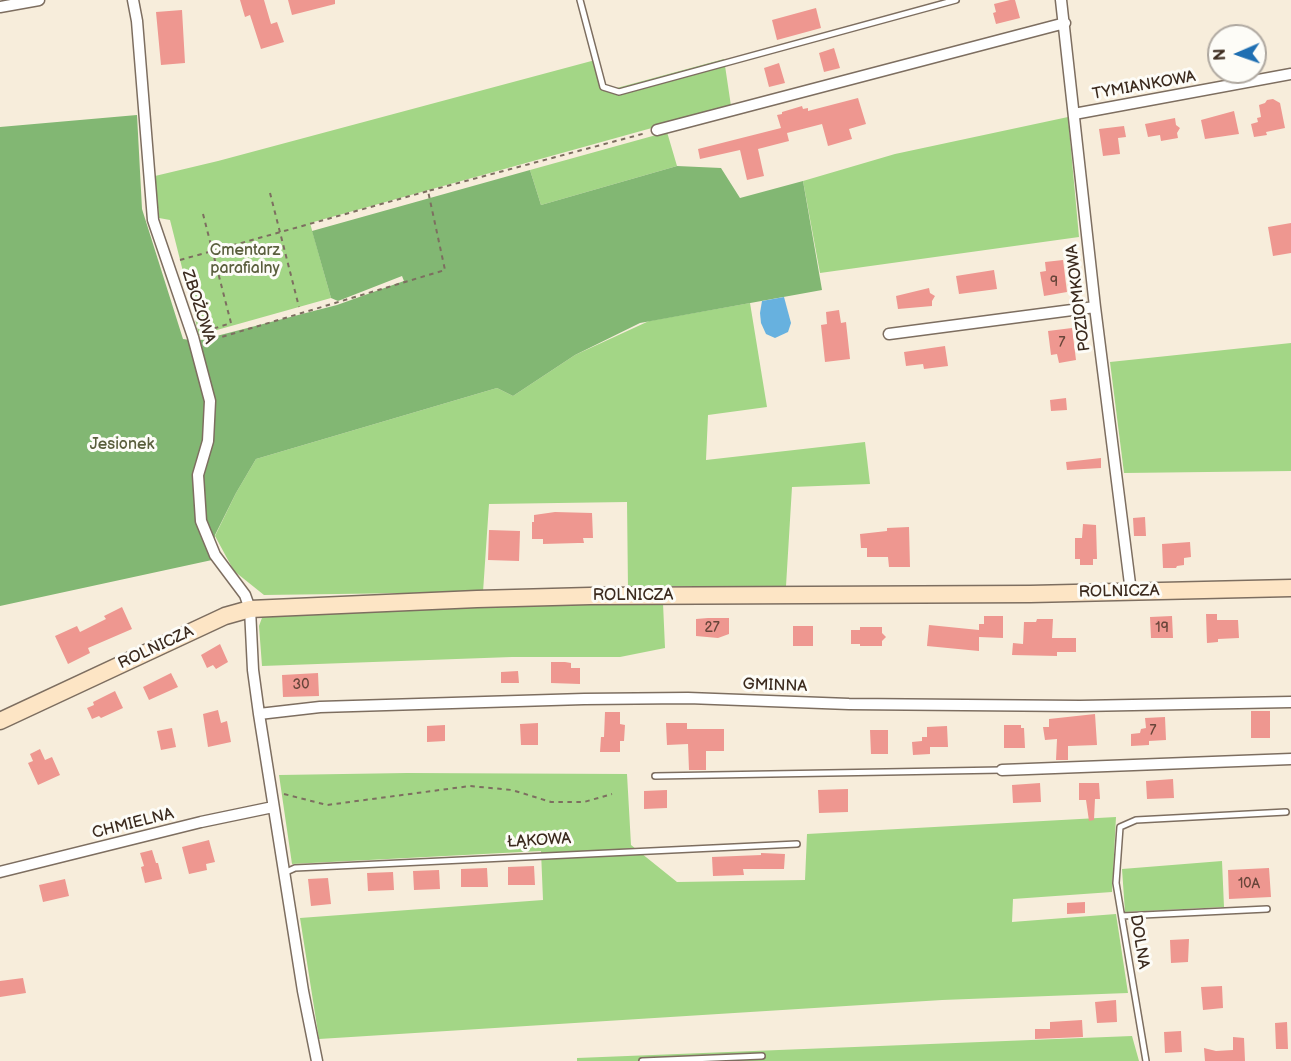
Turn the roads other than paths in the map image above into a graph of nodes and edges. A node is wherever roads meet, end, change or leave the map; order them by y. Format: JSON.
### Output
{"nodes":[{"id":1,"x":39,"y":0,"type":"edge"},
{"id":2,"x":133,"y":0,"type":"edge"},
{"id":3,"x":580,"y":0,"type":"edge"},
{"id":4,"x":956,"y":0,"type":"edge"},
{"id":5,"x":1061,"y":0,"type":"edge"},
{"id":6,"x":0,"y":6,"type":"edge"},
{"id":7,"x":1065,"y":22,"type":"junction"},
{"id":8,"x":1291,"y":74,"type":"edge"},
{"id":9,"x":1074,"y":114,"type":"junction"},
{"id":10,"x":657,"y":130,"type":"road end"},
{"id":11,"x":1095,"y":307,"type":"junction"},
{"id":12,"x":889,"y":334,"type":"dead end"},
{"id":13,"x":1291,"y":588,"type":"edge"},
{"id":14,"x":1131,"y":592,"type":"junction"},
{"id":15,"x":250,"y":609,"type":"junction"},
{"id":16,"x":1291,"y":702,"type":"edge"},
{"id":17,"x":259,"y":714,"type":"junction"},
{"id":18,"x":0,"y":721,"type":"edge"},
{"id":19,"x":1291,"y":759,"type":"edge"},
{"id":20,"x":1002,"y":770,"type":"joint"},
{"id":21,"x":654,"y":776,"type":"dead end"},
{"id":22,"x":273,"y":807,"type":"junction"},
{"id":23,"x":1286,"y":812,"type":"dead end"},
{"id":24,"x":797,"y":844,"type":"dead end"},
{"id":25,"x":0,"y":872,"type":"edge"},
{"id":26,"x":284,"y":873,"type":"junction"},
{"id":27,"x":1267,"y":909,"type":"dead end"},
{"id":28,"x":1122,"y":916,"type":"junction"},
{"id":29,"x":762,"y":1056,"type":"dead end"},
{"id":30,"x":317,"y":1061,"type":"edge"},
{"id":31,"x":642,"y":1061,"type":"edge"},
{"id":32,"x":1146,"y":1061,"type":"edge"}],
"edges":[{"from":1,"to":6,"type":"street"},
{"from":2,"to":15,"type":"street","name":"ZBOŻOWA"},
{"from":3,"to":4,"type":"lane"},
{"from":5,"to":7,"type":"street","name":"POZIOMKOWA"},
{"from":7,"to":9,"type":"street","name":"POZIOMKOWA"},
{"from":7,"to":10,"type":"street"},
{"from":8,"to":9,"type":"street","name":"TYMIANKOWA"},
{"from":9,"to":11,"type":"street","name":"POZIOMKOWA"},
{"from":11,"to":12,"type":"street"},
{"from":11,"to":14,"type":"street","name":"POZIOMKOWA"},
{"from":13,"to":14,"type":"street","name":"ROLNICZA"},
{"from":14,"to":15,"type":"street","name":"ROLNICZA"},
{"from":15,"to":17,"type":"street"},
{"from":15,"to":18,"type":"street","name":"ROLNICZA"},
{"from":16,"to":17,"type":"street","name":"GMINNA"},
{"from":17,"to":22,"type":"street"},
{"from":19,"to":20,"type":"street"},
{"from":20,"to":21,"type":"lane"},
{"from":22,"to":25,"type":"street","name":"CHMIELNA"},
{"from":22,"to":26,"type":"street"},
{"from":23,"to":28,"type":"lane","name":"DOLNA"},
{"from":24,"to":26,"type":"lane","name":"ŁĄKOWA"},
{"from":26,"to":30,"type":"street"},
{"from":27,"to":28,"type":"lane"},
{"from":28,"to":32,"type":"lane","name":"DOLNA"},
{"from":29,"to":31,"type":"lane"}]}
